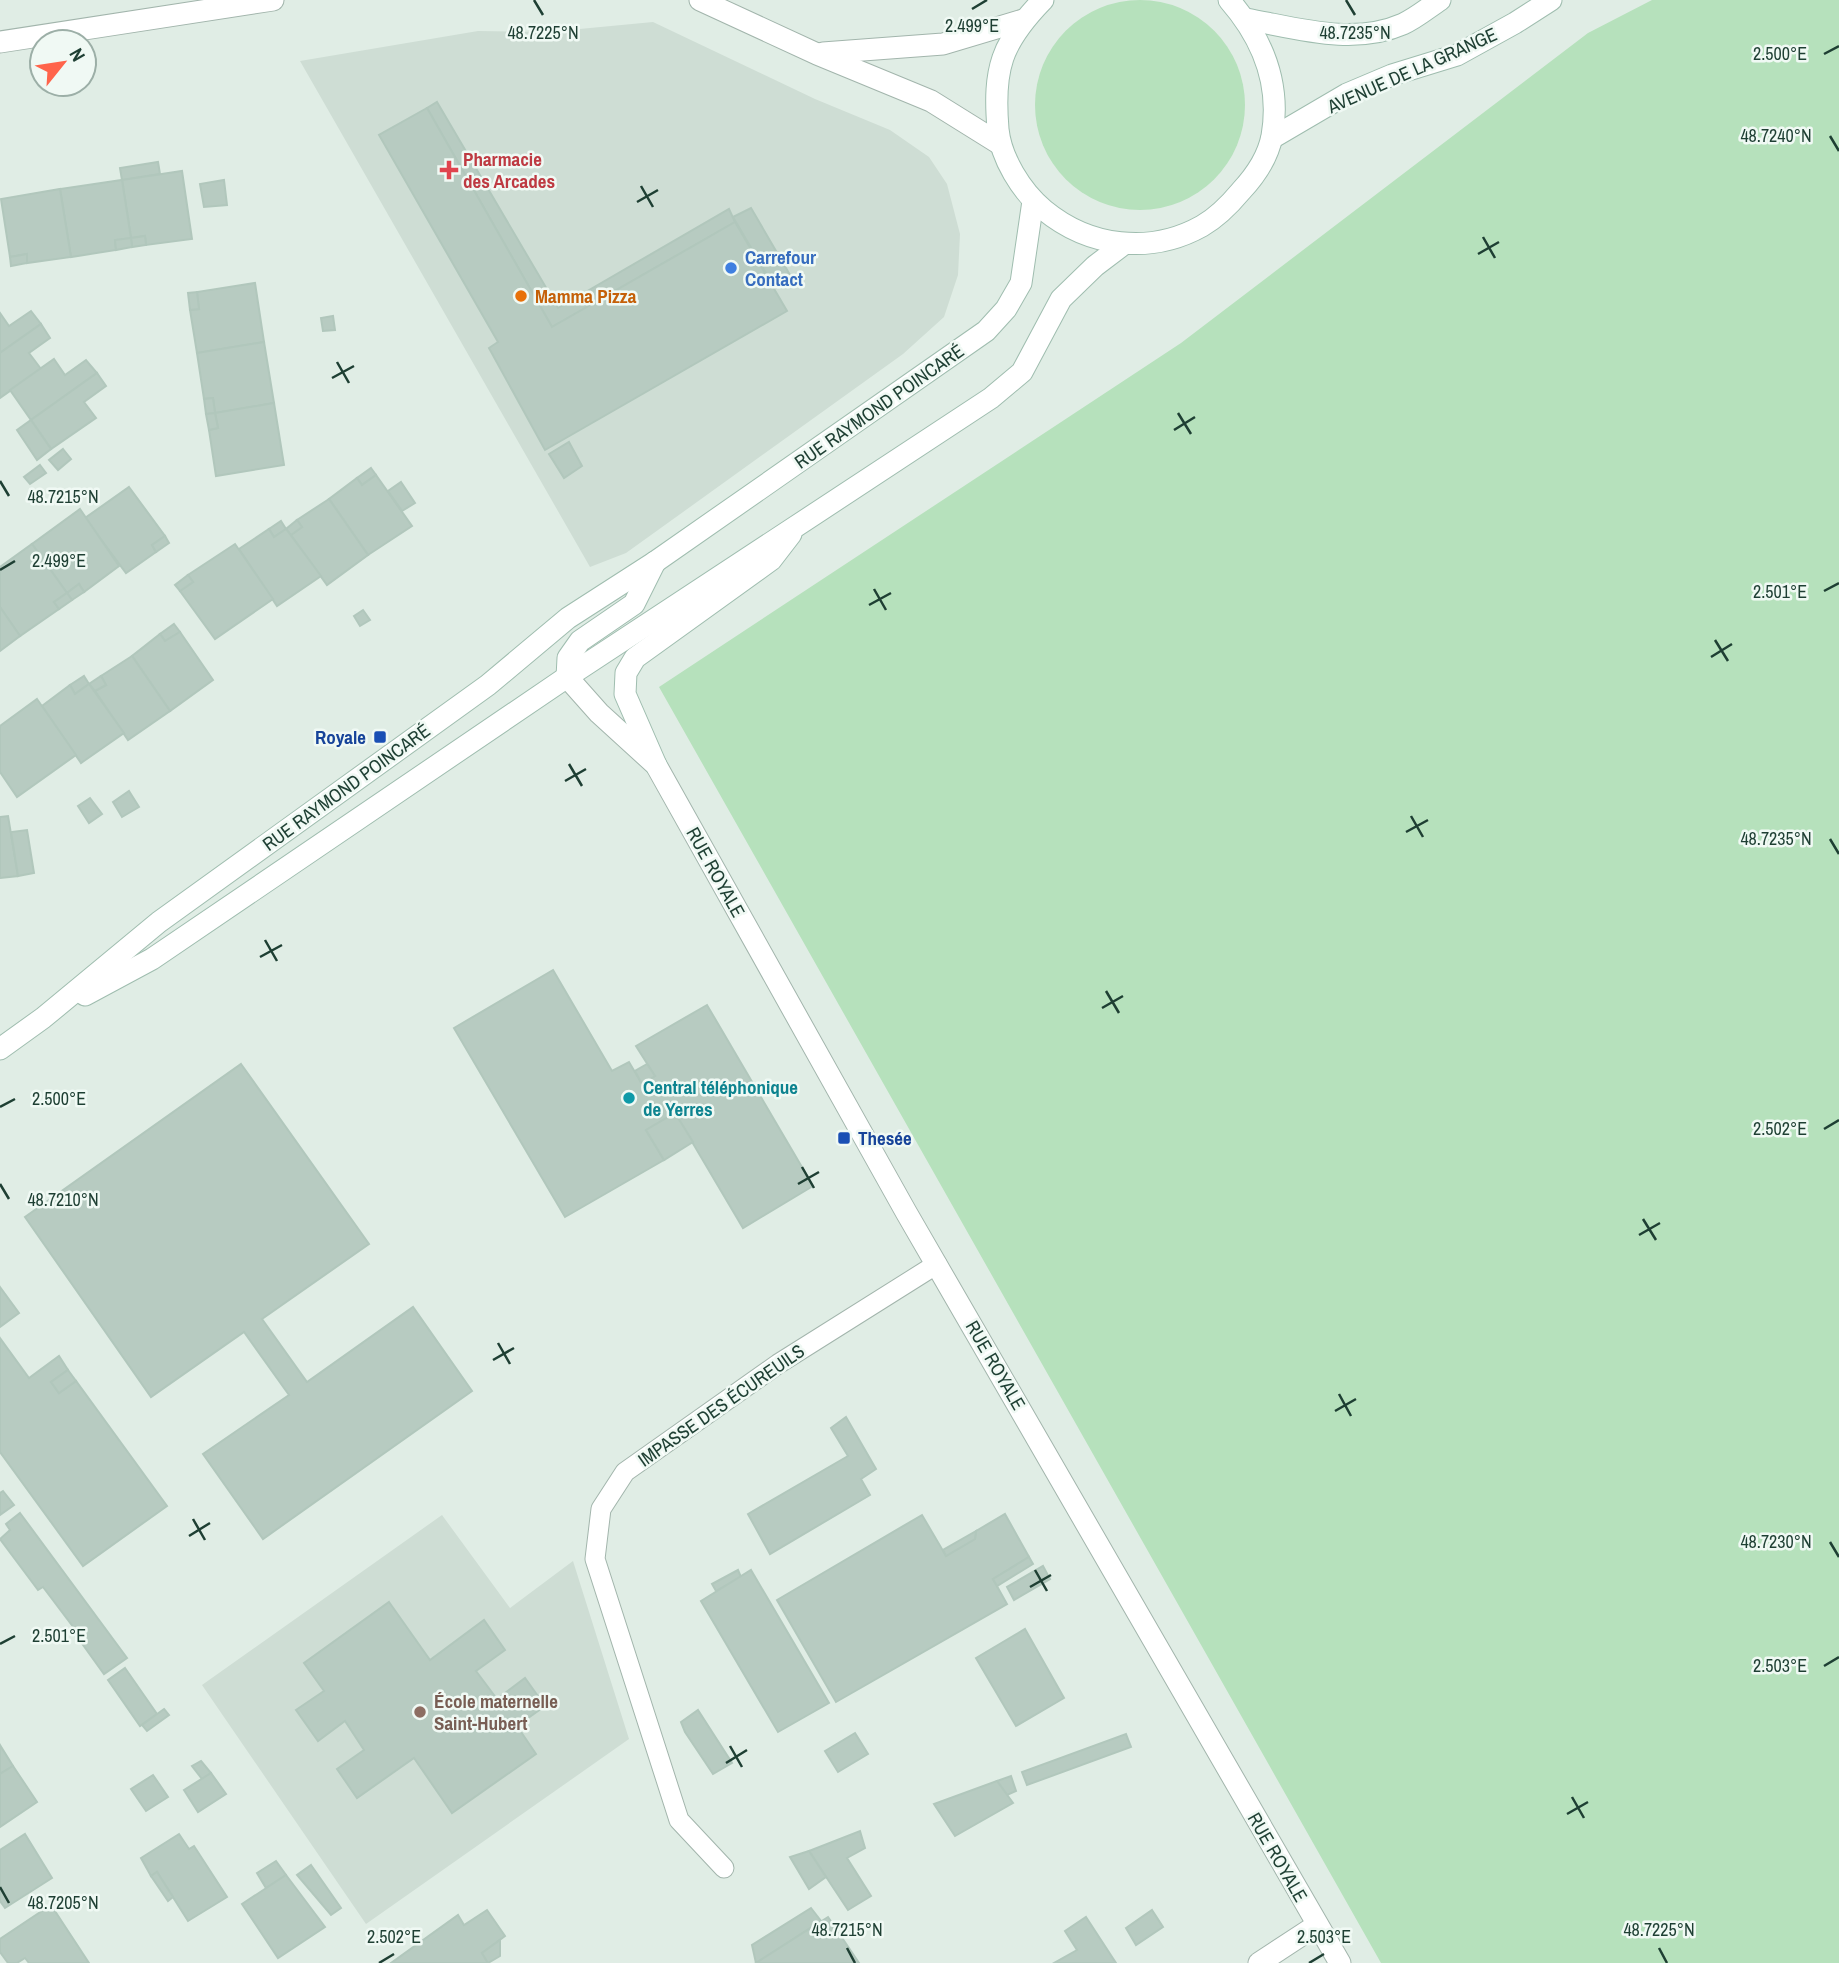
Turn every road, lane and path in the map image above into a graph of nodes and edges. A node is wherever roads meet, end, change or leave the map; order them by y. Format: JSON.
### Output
{"nodes":[{"id":1,"x":274,"y":0,"type":"edge"},
{"id":2,"x":700,"y":0,"type":"edge"},
{"id":3,"x":1043,"y":0,"type":"edge"},
{"id":4,"x":1229,"y":0,"type":"edge"},
{"id":5,"x":1440,"y":0,"type":"edge"},
{"id":6,"x":1551,"y":0,"type":"edge"},
{"id":7,"x":1246,"y":19,"type":"junction"},
{"id":8,"x":1023,"y":20,"type":"junction"},
{"id":9,"x":0,"y":42,"type":"edge"},
{"id":10,"x":817,"y":54,"type":"junction"},
{"id":11,"x":1272,"y":138,"type":"junction"},
{"id":12,"x":1000,"y":144,"type":"junction"},
{"id":13,"x":1033,"y":201,"type":"junction"},
{"id":14,"x":1125,"y":244,"type":"junction"},
{"id":15,"x":801,"y":521,"type":"junction"},
{"id":16,"x":655,"y":562,"type":"junction"},
{"id":17,"x":567,"y":677,"type":"junction"},
{"id":18,"x":656,"y":765,"type":"junction"},
{"id":19,"x":43,"y":1018,"type":"junction"},
{"id":20,"x":0,"y":1049,"type":"edge"},
{"id":21,"x":937,"y":1264,"type":"junction"},
{"id":22,"x":724,"y":1868,"type":"dead end"},
{"id":23,"x":1317,"y":1925,"type":"junction"},
{"id":24,"x":1259,"y":1963,"type":"edge"},
{"id":25,"x":1340,"y":1963,"type":"edge"}],
"edges":[{"from":1,"to":9,"type":"main road"},
{"from":2,"to":10,"type":"main road"},
{"from":3,"to":8,"type":"main road"},
{"from":4,"to":7,"type":"main road"},
{"from":5,"to":7,"type":"main road"},
{"from":6,"to":11,"type":"main road","name":"AVENUE DE LA GRANGE"},
{"from":7,"to":11,"type":"main road"},
{"from":8,"to":10,"type":"main road"},
{"from":8,"to":12,"type":"main road"},
{"from":10,"to":12,"type":"main road"},
{"from":11,"to":14,"type":"main road"},
{"from":12,"to":13,"type":"main road"},
{"from":13,"to":14,"type":"main road"},
{"from":13,"to":16,"type":"main road","name":"RUE RAYMOND POINCARÉ"},
{"from":14,"to":15,"type":"main road","name":"RUE RAYMOND POINCARÉ"},
{"from":15,"to":17,"type":"main road","name":"RUE RAYMOND POINCARÉ"},
{"from":15,"to":18,"type":"main road","name":"RUE RAYMOND POINCARÉ"},
{"from":16,"to":17,"type":"main road","name":"RUE RAYMOND POINCARÉ"},
{"from":16,"to":19,"type":"main road","name":"RUE RAYMOND POINCARÉ"},
{"from":17,"to":18,"type":"main road"},
{"from":17,"to":19,"type":"main road","name":"RUE RAYMOND POINCARÉ"},
{"from":18,"to":21,"type":"main road","name":"RUE ROYALE"},
{"from":19,"to":20,"type":"main road","name":"RUE RAYMOND POINCARÉ"},
{"from":21,"to":22,"type":"lane","name":"IMPASSE DES ÉCUREUILS"},
{"from":21,"to":23,"type":"main road","name":"RUE ROYALE"},
{"from":23,"to":24,"type":"main road"},
{"from":23,"to":25,"type":"main road","name":"RUE ROYALE"}]}
